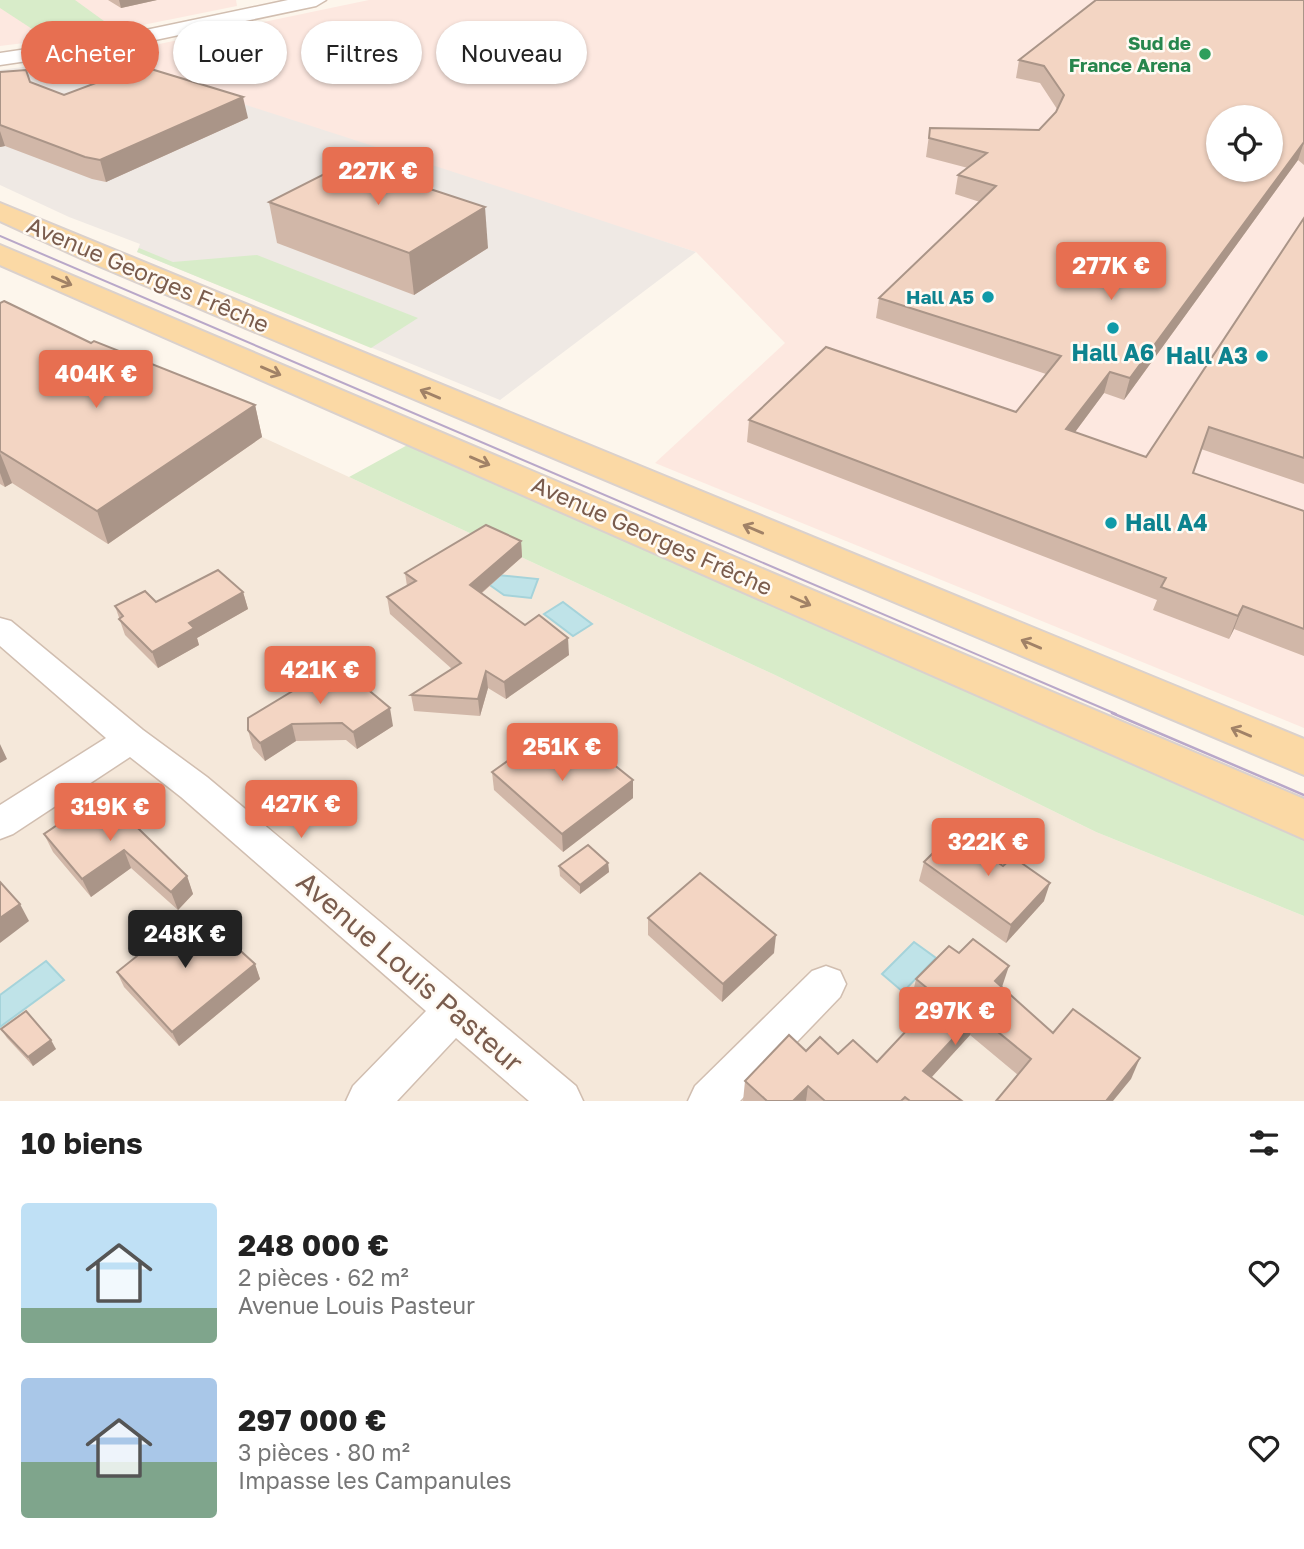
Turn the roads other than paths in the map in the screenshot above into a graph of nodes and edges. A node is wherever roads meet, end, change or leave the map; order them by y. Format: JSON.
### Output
{"nodes":[{"id":1,"x":316,"y":0,"type":"edge"},
{"id":2,"x":0,"y":57,"type":"edge"},
{"id":3,"x":0,"y":211,"type":"edge"},
{"id":4,"x":0,"y":254,"type":"edge"},
{"id":5,"x":0,"y":629,"type":"edge"},
{"id":6,"x":131,"y":739,"type":"junction"},
{"id":7,"x":1304,"y":758,"type":"edge"},
{"id":8,"x":1304,"y":820,"type":"edge"},
{"id":9,"x":0,"y":824,"type":"edge"},
{"id":10,"x":826,"y":984,"type":"dead end"},
{"id":11,"x":454,"y":1011,"type":"junction"},
{"id":12,"x":368,"y":1101,"type":"edge"},
{"id":13,"x":561,"y":1101,"type":"edge"},
{"id":14,"x":710,"y":1101,"type":"edge"}],
"edges":[{"from":1,"to":2,"type":"street"},
{"from":7,"to":3,"type":"main road","name":"Avenue Georges Frêche","one_way":true},
{"from":4,"to":8,"type":"main road","name":"Avenue Georges Frêche","one_way":true},
{"from":5,"to":6,"type":"street","name":"Avenue Louis Pasteur"},
{"from":6,"to":9,"type":"street"},
{"from":6,"to":11,"type":"street","name":"Avenue Louis Pasteur"},
{"from":10,"to":14,"type":"street"},
{"from":11,"to":12,"type":"street"},
{"from":11,"to":13,"type":"street","name":"Avenue Louis Pasteur"}]}
